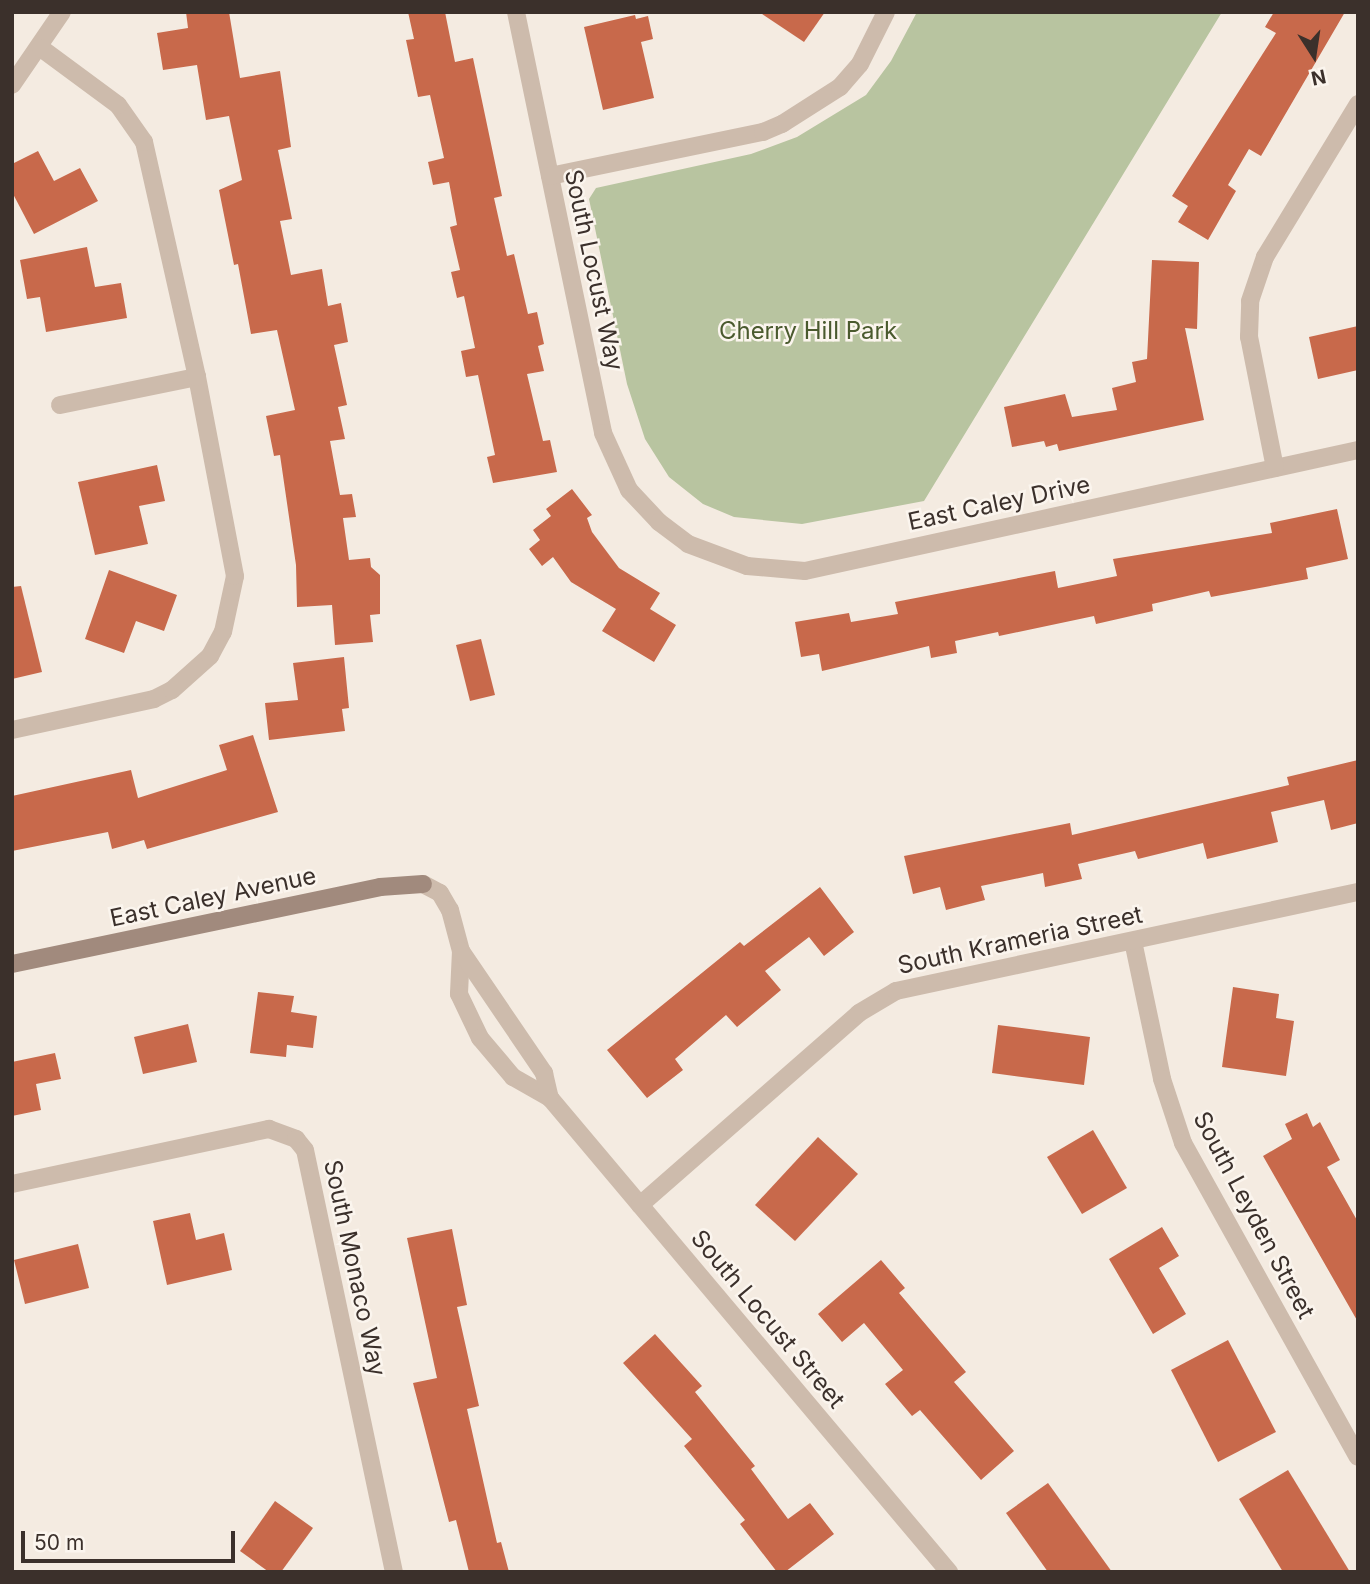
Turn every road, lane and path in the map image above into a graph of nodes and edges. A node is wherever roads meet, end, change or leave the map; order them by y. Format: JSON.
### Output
{"nodes":[{"id":1,"x":62,"y":12,"type":"edge"},
{"id":2,"x":516,"y":12,"type":"edge"},
{"id":3,"x":886,"y":12,"type":"edge"},
{"id":4,"x":41,"y":48,"type":"junction"},
{"id":5,"x":12,"y":85,"type":"edge"},
{"id":6,"x":1358,"y":104,"type":"edge"},
{"id":7,"x":550,"y":176,"type":"junction"},
{"id":8,"x":197,"y":377,"type":"junction"},
{"id":9,"x":60,"y":405,"type":"dead end"},
{"id":10,"x":1358,"y":450,"type":"edge"},
{"id":11,"x":1275,"y":468,"type":"junction"},
{"id":12,"x":659,"y":522,"type":"joint"},
{"id":13,"x":12,"y":730,"type":"edge"},
{"id":14,"x":424,"y":884,"type":"joint"},
{"id":15,"x":1358,"y":892,"type":"edge"},
{"id":16,"x":1133,"y":941,"type":"junction"},
{"id":17,"x":461,"y":951,"type":"junction"},
{"id":18,"x":12,"y":964,"type":"edge"},
{"id":19,"x":550,"y":1098,"type":"junction"},
{"id":20,"x":12,"y":1184,"type":"edge"},
{"id":21,"x":640,"y":1205,"type":"junction"},
{"id":22,"x":1358,"y":1457,"type":"edge"},
{"id":23,"x":394,"y":1572,"type":"edge"},
{"id":24,"x":949,"y":1572,"type":"edge"}],
"edges":[{"from":1,"to":4,"type":"street"},
{"from":2,"to":7,"type":"street","name":"South Locust Way"},
{"from":3,"to":7,"type":"street"},
{"from":4,"to":5,"type":"street"},
{"from":4,"to":8,"type":"street"},
{"from":6,"to":11,"type":"street"},
{"from":7,"to":12,"type":"street","name":"South Locust Way"},
{"from":8,"to":9,"type":"street"},
{"from":8,"to":13,"type":"street"},
{"from":10,"to":11,"type":"street","name":"East Caley Drive"},
{"from":11,"to":12,"type":"street","name":"East Caley Drive"},
{"from":14,"to":17,"type":"street","name":"South Locust Street"},
{"from":14,"to":18,"type":"street","name":"East Caley Avenue"},
{"from":15,"to":16,"type":"street","name":"South Krameria Street"},
{"from":16,"to":21,"type":"street","name":"South Krameria Street"},
{"from":16,"to":22,"type":"street","name":"South Leyden Street"},
{"from":17,"to":19,"type":"street","name":"South Locust Street"},
{"from":17,"to":19,"type":"street","name":"South Locust Street"},
{"from":19,"to":21,"type":"street","name":"South Locust Street"},
{"from":20,"to":23,"type":"street","name":"South Monaco Way"},
{"from":21,"to":24,"type":"street","name":"South Locust Street"}]}
